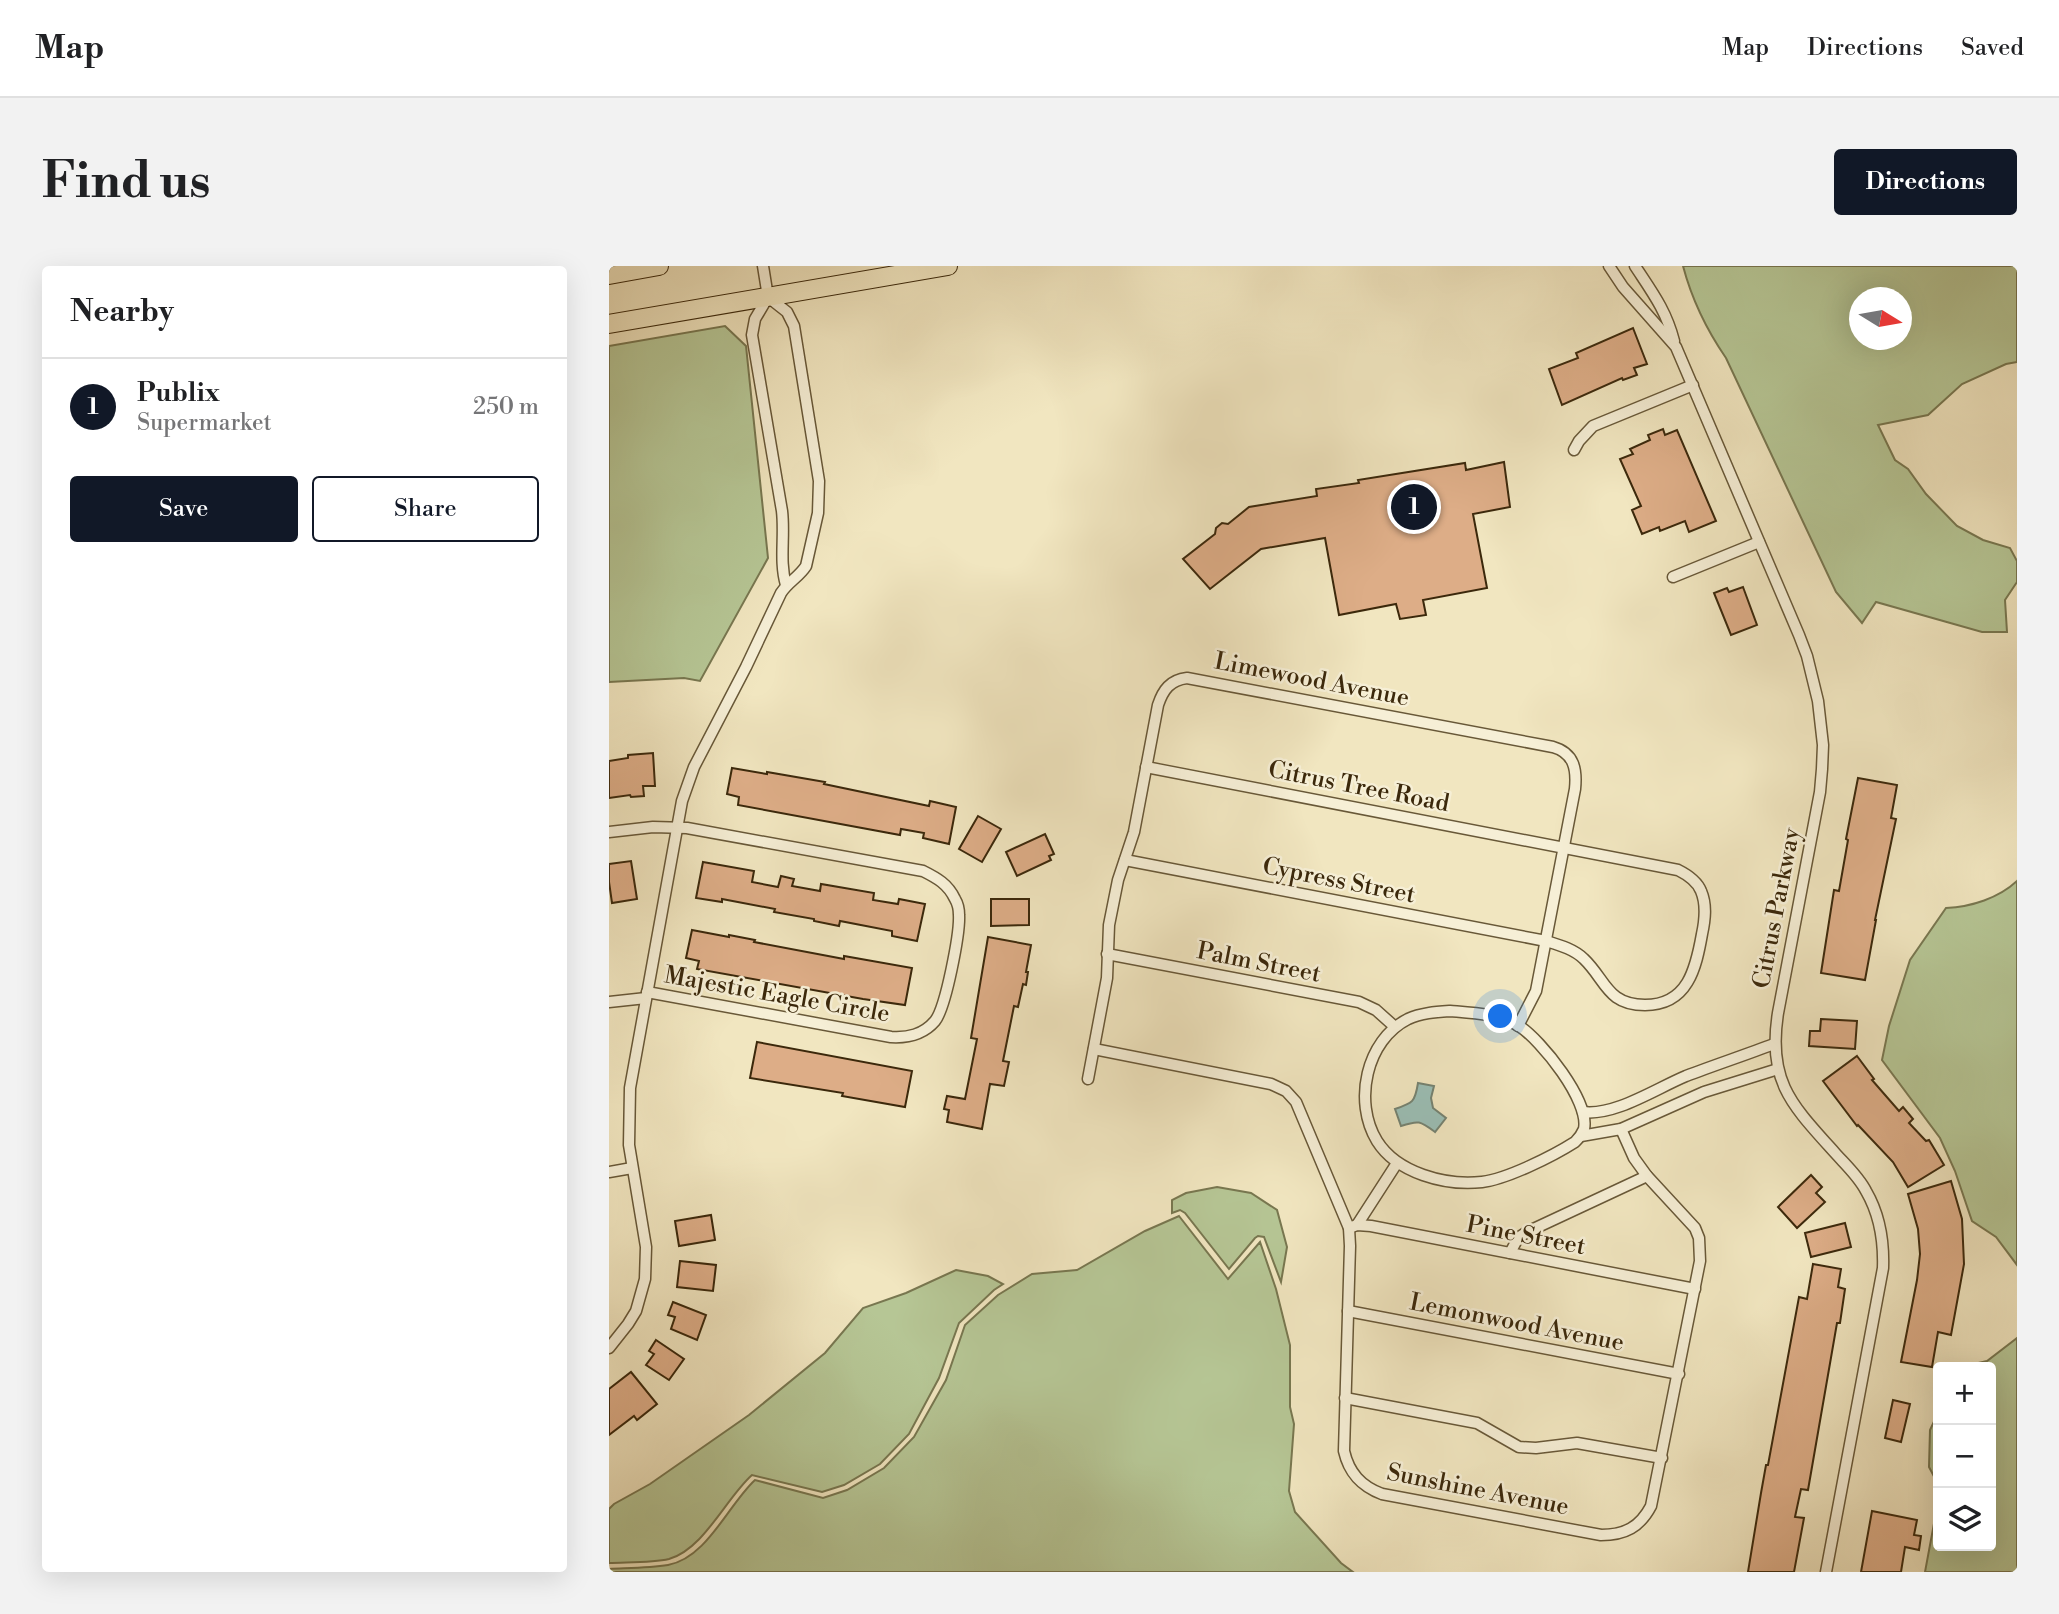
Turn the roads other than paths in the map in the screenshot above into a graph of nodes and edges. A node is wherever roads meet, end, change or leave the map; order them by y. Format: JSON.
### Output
{"nodes":[{"id":1,"x":659,"y":266,"type":"edge"},
{"id":2,"x":763,"y":266,"type":"edge"},
{"id":3,"x":948,"y":266,"type":"edge"},
{"id":4,"x":1609,"y":266,"type":"edge"},
{"id":5,"x":1638,"y":270,"type":"edge"},
{"id":6,"x":609,"y":275,"type":"edge"},
{"id":7,"x":1623,"y":287,"type":"junction"},
{"id":8,"x":768,"y":297,"type":"junction"},
{"id":9,"x":609,"y":324,"type":"edge"},
{"id":10,"x":1676,"y":346,"type":"junction"},
{"id":11,"x":1693,"y":385,"type":"junction"},
{"id":12,"x":1574,"y":450,"type":"dead end"},
{"id":13,"x":1759,"y":542,"type":"junction"},
{"id":14,"x":1673,"y":577,"type":"dead end"},
{"id":15,"x":786,"y":585,"type":"junction"},
{"id":16,"x":1146,"y":767,"type":"junction"},
{"id":17,"x":677,"y":827,"type":"junction"},
{"id":18,"x":609,"y":832,"type":"edge"},
{"id":19,"x":1564,"y":847,"type":"junction"},
{"id":20,"x":1125,"y":860,"type":"junction"},
{"id":21,"x":1546,"y":941,"type":"junction"},
{"id":22,"x":1107,"y":954,"type":"junction"},
{"id":23,"x":647,"y":995,"type":"junction"},
{"id":24,"x":609,"y":1002,"type":"edge"},
{"id":25,"x":1518,"y":1026,"type":"junction"},
{"id":26,"x":1395,"y":1027,"type":"junction"},
{"id":27,"x":1774,"y":1044,"type":"junction"},
{"id":28,"x":1094,"y":1049,"type":"junction"},
{"id":29,"x":1778,"y":1069,"type":"junction"},
{"id":30,"x":1681,"y":1078,"type":"junction"},
{"id":31,"x":1088,"y":1079,"type":"dead end"},
{"id":32,"x":1692,"y":1097,"type":"junction"},
{"id":33,"x":1583,"y":1112,"type":"junction"},
{"id":34,"x":1621,"y":1129,"type":"junction"},
{"id":35,"x":1581,"y":1136,"type":"junction"},
{"id":36,"x":1397,"y":1163,"type":"junction"},
{"id":37,"x":632,"y":1168,"type":"junction"},
{"id":38,"x":609,"y":1172,"type":"edge"},
{"id":39,"x":1647,"y":1176,"type":"junction"},
{"id":40,"x":1353,"y":1226,"type":"junction"},
{"id":41,"x":1510,"y":1253,"type":"junction"},
{"id":42,"x":1695,"y":1289,"type":"junction"},
{"id":43,"x":1348,"y":1311,"type":"junction"},
{"id":44,"x":609,"y":1348,"type":"edge"},
{"id":45,"x":1679,"y":1374,"type":"junction"},
{"id":46,"x":1345,"y":1398,"type":"junction"},
{"id":47,"x":1662,"y":1458,"type":"junction"},
{"id":48,"x":1826,"y":1572,"type":"edge"}],
"edges":[{"from":1,"to":6,"type":"highway"},
{"from":2,"to":8,"type":"street"},
{"from":3,"to":8,"type":"highway"},
{"from":4,"to":7,"type":"street","name":"Citrus Parkway"},
{"from":5,"to":7,"type":"street"},
{"from":5,"to":10,"type":"street"},
{"from":7,"to":10,"type":"street","name":"Citrus Parkway"},
{"from":8,"to":9,"type":"highway"},
{"from":8,"to":15,"type":"street"},
{"from":8,"to":15,"type":"street"},
{"from":10,"to":11,"type":"street","name":"Citrus Parkway"},
{"from":11,"to":12,"type":"street"},
{"from":11,"to":13,"type":"street","name":"Citrus Parkway"},
{"from":13,"to":14,"type":"street"},
{"from":13,"to":27,"type":"street","name":"Citrus Parkway"},
{"from":15,"to":17,"type":"street"},
{"from":16,"to":19,"type":"street","name":"Citrus Tree Road"},
{"from":16,"to":19,"type":"street","name":"Limewood Avenue"},
{"from":16,"to":20,"type":"street","name":"Limewood Avenue"},
{"from":17,"to":18,"type":"street","name":"Majestic Eagle Circle"},
{"from":17,"to":23,"type":"street"},
{"from":17,"to":23,"type":"street","name":"Majestic Eagle Circle"},
{"from":19,"to":21,"type":"street","name":"Limewood Avenue"},
{"from":19,"to":21,"type":"street","name":"Citrus Tree Road"},
{"from":20,"to":21,"type":"street","name":"Cypress Street"},
{"from":20,"to":22,"type":"street","name":"Limewood Avenue"},
{"from":21,"to":25,"type":"street","name":"Limewood Avenue"},
{"from":22,"to":26,"type":"street","name":"Palm Street"},
{"from":22,"to":28,"type":"street","name":"Limewood Avenue"},
{"from":23,"to":24,"type":"street","name":"Majestic Eagle Circle"},
{"from":23,"to":37,"type":"street"},
{"from":25,"to":26,"type":"street"},
{"from":25,"to":33,"type":"street"},
{"from":26,"to":36,"type":"street"},
{"from":27,"to":29,"type":"street","name":"Citrus Parkway"},
{"from":27,"to":30,"type":"street"},
{"from":28,"to":31,"type":"street","name":"Limewood Avenue"},
{"from":28,"to":40,"type":"street","name":"Sunshine Avenue"},
{"from":29,"to":32,"type":"street"},
{"from":29,"to":48,"type":"street","name":"Citrus Parkway"},
{"from":30,"to":32,"type":"street"},
{"from":30,"to":33,"type":"street"},
{"from":32,"to":34,"type":"street"},
{"from":33,"to":35,"type":"street"},
{"from":34,"to":35,"type":"street"},
{"from":34,"to":39,"type":"street","name":"Sunshine Avenue"},
{"from":35,"to":36,"type":"street"},
{"from":36,"to":40,"type":"street"},
{"from":37,"to":38,"type":"street"},
{"from":37,"to":44,"type":"street"},
{"from":39,"to":41,"type":"street"},
{"from":39,"to":42,"type":"street","name":"Sunshine Avenue"},
{"from":40,"to":41,"type":"street","name":"Pine Street"},
{"from":40,"to":43,"type":"street","name":"Sunshine Avenue"},
{"from":41,"to":42,"type":"street","name":"Pine Street"},
{"from":42,"to":45,"type":"street","name":"Sunshine Avenue"},
{"from":43,"to":45,"type":"street","name":"Lemonwood Avenue"},
{"from":43,"to":46,"type":"street","name":"Sunshine Avenue"},
{"from":45,"to":47,"type":"street","name":"Sunshine Avenue"},
{"from":46,"to":47,"type":"street"},
{"from":46,"to":47,"type":"street","name":"Sunshine Avenue"}]}
